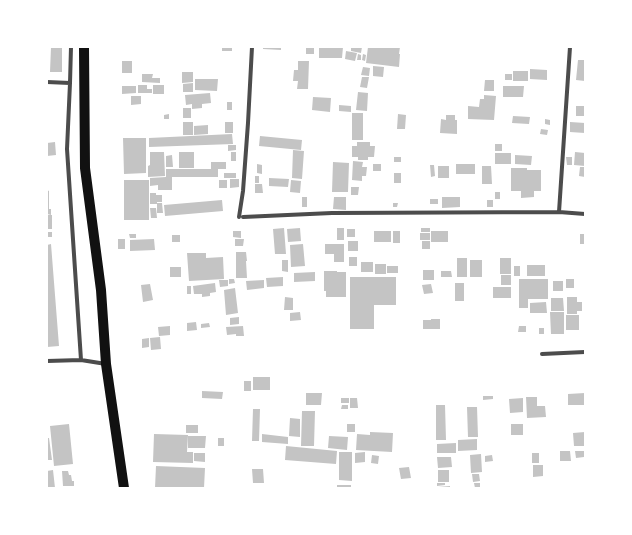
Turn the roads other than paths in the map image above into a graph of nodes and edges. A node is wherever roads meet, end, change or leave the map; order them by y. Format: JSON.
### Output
{"nodes":[{"id":1,"x":71,"y":47,"type":"edge"},
{"id":2,"x":84,"y":47,"type":"edge"},
{"id":3,"x":252,"y":47,"type":"edge"},
{"id":4,"x":570,"y":47,"type":"edge"},
{"id":5,"x":47,"y":82,"type":"edge"},
{"id":6,"x":70,"y":83,"type":"junction"},
{"id":7,"x":559,"y":212,"type":"junction"},
{"id":8,"x":585,"y":214,"type":"edge"},
{"id":9,"x":585,"y":352,"type":"edge"},
{"id":10,"x":542,"y":354,"type":"dead end"},
{"id":11,"x":81,"y":360,"type":"junction"},
{"id":12,"x":47,"y":361,"type":"edge"},
{"id":13,"x":106,"y":364,"type":"junction"},
{"id":14,"x":124,"y":488,"type":"edge"}],
"edges":[{"from":1,"to":6,"type":"street"},
{"from":2,"to":13,"type":"main road"},
{"from":3,"to":7,"type":"street"},
{"from":4,"to":7,"type":"street"},
{"from":5,"to":6,"type":"street"},
{"from":6,"to":11,"type":"street"},
{"from":7,"to":8,"type":"street"},
{"from":9,"to":10,"type":"street"},
{"from":11,"to":12,"type":"street"},
{"from":11,"to":13,"type":"street"},
{"from":13,"to":14,"type":"main road"}]}
